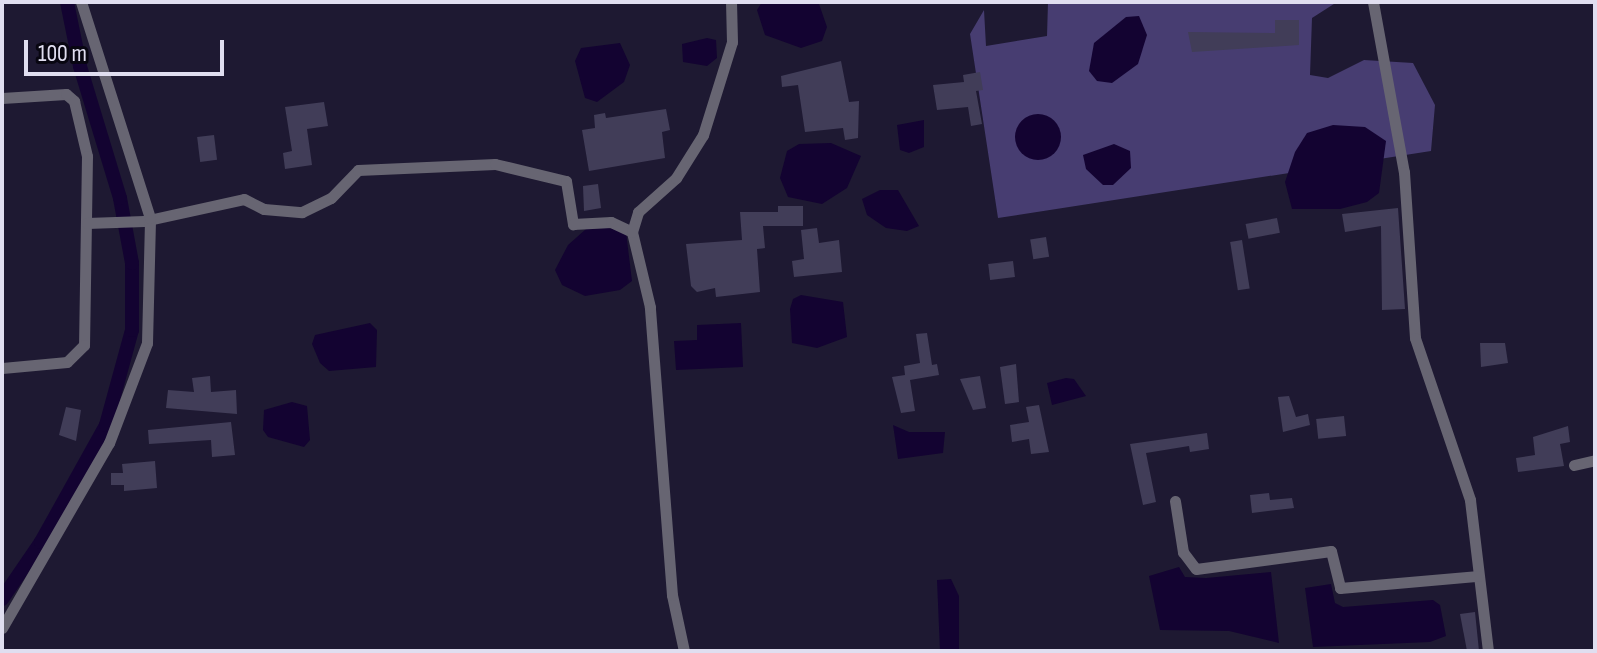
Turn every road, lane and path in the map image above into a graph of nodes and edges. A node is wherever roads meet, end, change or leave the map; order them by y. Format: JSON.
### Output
{"nodes":[{"id":1,"x":81,"y":2,"type":"edge"},
{"id":2,"x":731,"y":2,"type":"edge"},
{"id":3,"x":1373,"y":2,"type":"edge"},
{"id":4,"x":2,"y":98,"type":"edge"},
{"id":5,"x":147,"y":219,"type":"junction"},
{"id":6,"x":87,"y":223,"type":"junction"},
{"id":7,"x":632,"y":232,"type":"junction"},
{"id":8,"x":2,"y":368,"type":"edge"},
{"id":9,"x":1595,"y":460,"type":"edge"},
{"id":10,"x":1574,"y":465,"type":"dead end"},
{"id":11,"x":1175,"y":501,"type":"dead end"},
{"id":12,"x":1478,"y":576,"type":"junction"},
{"id":13,"x":2,"y":628,"type":"edge"},
{"id":14,"x":684,"y":651,"type":"edge"},
{"id":15,"x":1488,"y":651,"type":"edge"}],
"edges":[{"from":1,"to":5,"type":"street"},
{"from":2,"to":7,"type":"street"},
{"from":3,"to":12,"type":"street"},
{"from":4,"to":6,"type":"street"},
{"from":5,"to":6,"type":"street"},
{"from":5,"to":7,"type":"street"},
{"from":5,"to":13,"type":"street"},
{"from":6,"to":8,"type":"street"},
{"from":7,"to":14,"type":"street"},
{"from":9,"to":10,"type":"street"},
{"from":11,"to":12,"type":"street"},
{"from":12,"to":15,"type":"street"}]}
